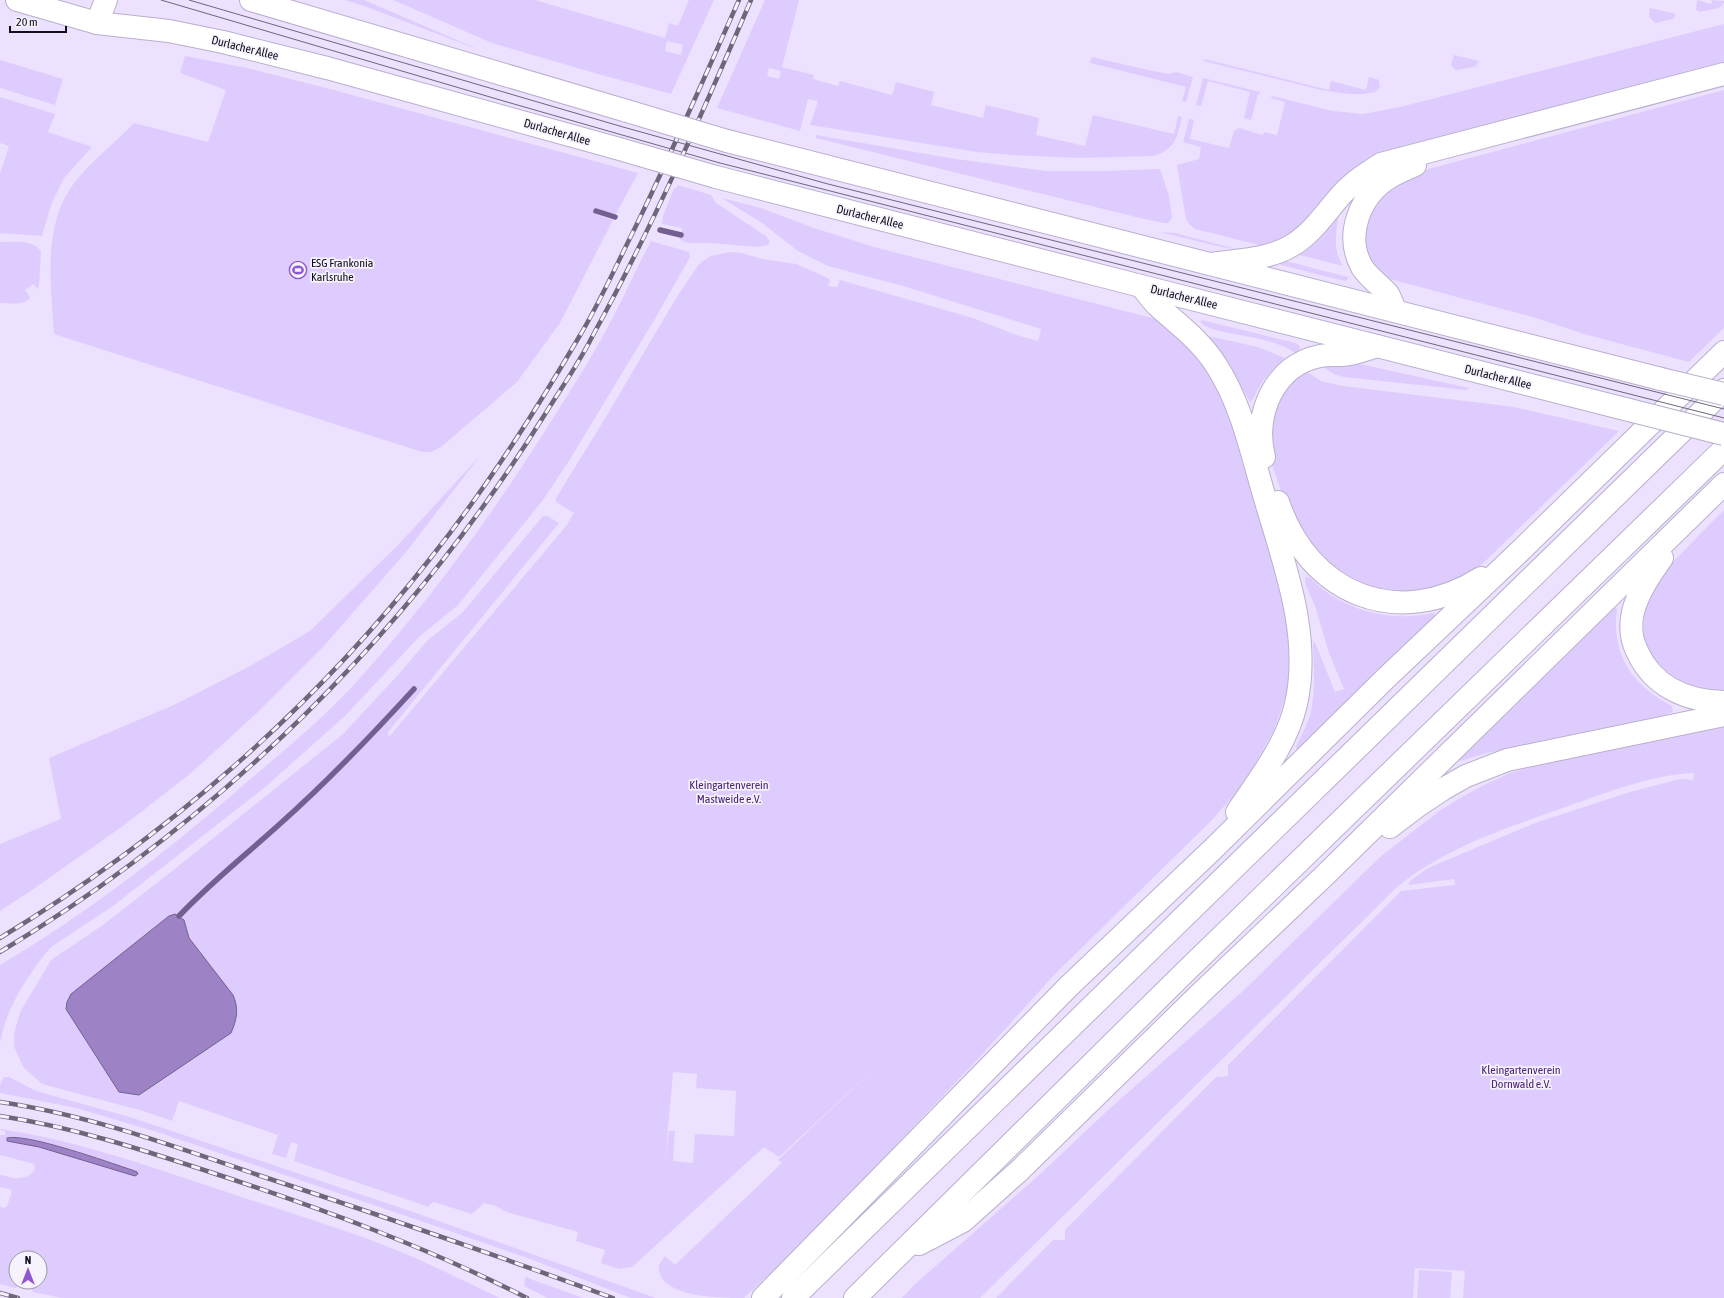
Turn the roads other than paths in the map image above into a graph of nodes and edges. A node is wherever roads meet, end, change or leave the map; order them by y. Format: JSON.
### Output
{"nodes":[{"id":1,"x":17,"y":0,"type":"edge"},
{"id":2,"x":97,"y":0,"type":"edge"},
{"id":3,"x":106,"y":0,"type":"edge"},
{"id":4,"x":252,"y":0,"type":"edge"},
{"id":5,"x":97,"y":23,"type":"junction"},
{"id":6,"x":1724,"y":74,"type":"edge"},
{"id":7,"x":1724,"y":84,"type":"edge"},
{"id":8,"x":1210,"y":264,"type":"junction"},
{"id":9,"x":1141,"y":286,"type":"junction"},
{"id":10,"x":1396,"y":311,"type":"junction"},
{"id":11,"x":1377,"y":346,"type":"junction"},
{"id":12,"x":1724,"y":352,"type":"edge"},
{"id":13,"x":1724,"y":390,"type":"edge"},
{"id":14,"x":1724,"y":394,"type":"edge"},
{"id":15,"x":1724,"y":434,"type":"edge"},
{"id":16,"x":1724,"y":449,"type":"edge"},
{"id":17,"x":1724,"y":484,"type":"edge"},
{"id":18,"x":1684,"y":523,"type":"junction"},
{"id":19,"x":1517,"y":554,"type":"junction"},
{"id":20,"x":1724,"y":702,"type":"edge"},
{"id":21,"x":1724,"y":715,"type":"edge"},
{"id":22,"x":1213,"y":849,"type":"junction"},
{"id":23,"x":1323,"y":876,"type":"junction"},
{"id":24,"x":898,"y":1255,"type":"junction"},
{"id":25,"x":766,"y":1295,"type":"edge"},
{"id":26,"x":793,"y":1298,"type":"edge"},
{"id":27,"x":855,"y":1298,"type":"edge"}],
"edges":[{"from":1,"to":5,"type":"main road","name":"Durlacher Allee"},
{"from":2,"to":5,"type":"main road"},
{"from":3,"to":5,"type":"main road"},
{"from":4,"to":8,"type":"main road","bridge":true},
{"from":5,"to":9,"type":"main road","name":"Durlacher Allee","bridge":true},
{"from":6,"to":8,"type":"main road"},
{"from":7,"to":10,"type":"main road"},
{"from":8,"to":10,"type":"main road"},
{"from":9,"to":11,"type":"main road","name":"Durlacher Allee"},
{"from":9,"to":22,"type":"main road"},
{"from":10,"to":14,"type":"main road","bridge":true},
{"from":11,"to":15,"type":"main road","name":"Durlacher Allee","bridge":true},
{"from":11,"to":19,"type":"main road"},
{"from":12,"to":19,"type":"main road"},
{"from":13,"to":26,"type":"main road"},
{"from":16,"to":24,"type":"main road"},
{"from":17,"to":18,"type":"main road"},
{"from":18,"to":20,"type":"main road"},
{"from":18,"to":23,"type":"main road"},
{"from":19,"to":22,"type":"main road"},
{"from":21,"to":23,"type":"main road"},
{"from":22,"to":25,"type":"main road"},
{"from":23,"to":24,"type":"main road"},
{"from":24,"to":27,"type":"main road"}]}
